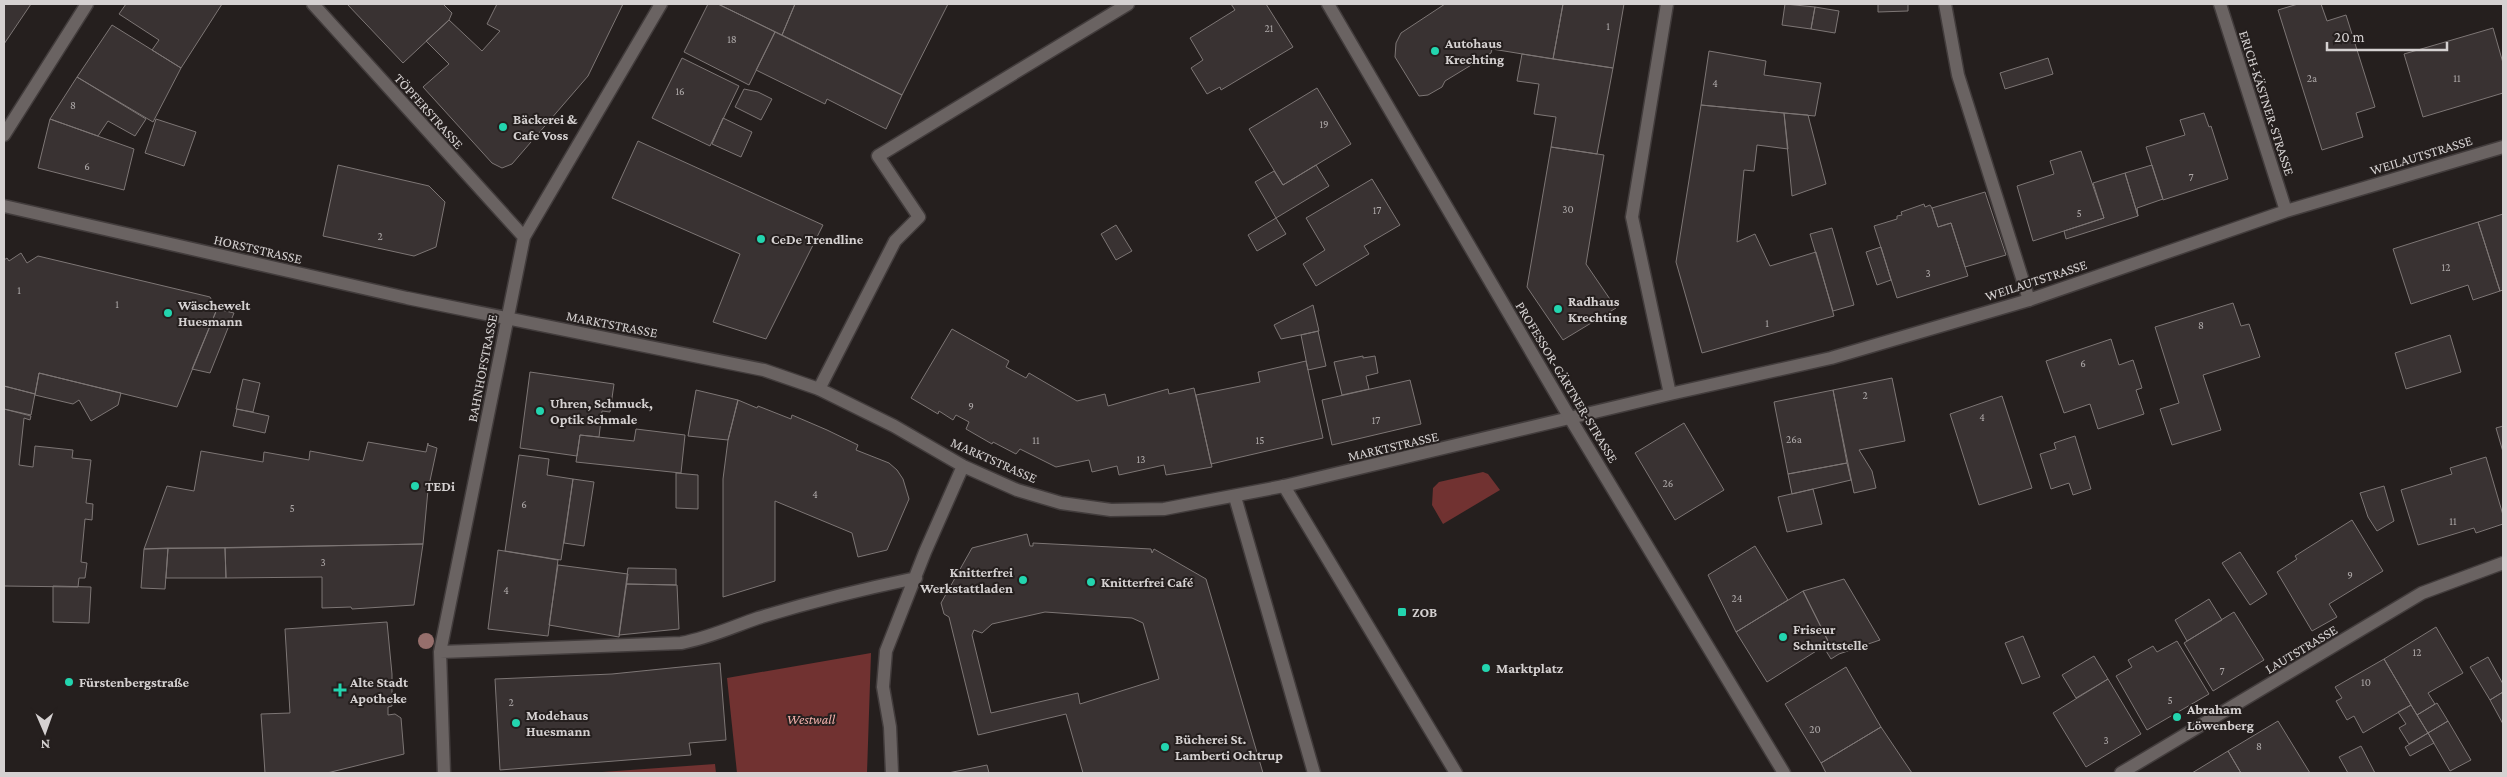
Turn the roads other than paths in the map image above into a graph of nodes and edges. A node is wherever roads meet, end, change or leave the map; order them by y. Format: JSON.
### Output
{"nodes":[{"id":1,"x":87,"y":4,"type":"edge"},
{"id":2,"x":313,"y":4,"type":"edge"},
{"id":3,"x":661,"y":4,"type":"edge"},
{"id":4,"x":1128,"y":4,"type":"edge"},
{"id":5,"x":1328,"y":4,"type":"edge"},
{"id":6,"x":1667,"y":4,"type":"edge"},
{"id":7,"x":1945,"y":4,"type":"edge"},
{"id":8,"x":2220,"y":4,"type":"edge"},
{"id":9,"x":4,"y":135,"type":"edge"},
{"id":10,"x":2503,"y":146,"type":"edge"},
{"id":11,"x":4,"y":206,"type":"edge"},
{"id":12,"x":2286,"y":211,"type":"junction"},
{"id":13,"x":524,"y":236,"type":"junction"},
{"id":14,"x":2028,"y":300,"type":"junction"},
{"id":15,"x":507,"y":319,"type":"junction"},
{"id":16,"x":819,"y":389,"type":"junction"},
{"id":17,"x":1670,"y":394,"type":"junction"},
{"id":18,"x":1570,"y":418,"type":"junction"},
{"id":19,"x":963,"y":466,"type":"junction"},
{"id":20,"x":1284,"y":486,"type":"junction"},
{"id":21,"x":1235,"y":497,"type":"junction"},
{"id":22,"x":2503,"y":563,"type":"edge"},
{"id":23,"x":916,"y":578,"type":"junction"},
{"id":24,"x":440,"y":652,"type":"junction"},
{"id":25,"x":444,"y":773,"type":"edge"},
{"id":26,"x":892,"y":773,"type":"edge"},
{"id":27,"x":1314,"y":773,"type":"edge"},
{"id":28,"x":1456,"y":773,"type":"edge"},
{"id":29,"x":1784,"y":773,"type":"edge"},
{"id":30,"x":2121,"y":773,"type":"edge"}],
"edges":[{"from":1,"to":9,"type":"street"},
{"from":2,"to":13,"type":"street","name":"TÖPFERSTRASSE"},
{"from":3,"to":13,"type":"street","name":"BAHNHOFSTRASSE"},
{"from":4,"to":16,"type":"street"},
{"from":5,"to":18,"type":"street","name":"PROFESSOR-GÄRTNER-STRASSE"},
{"from":6,"to":17,"type":"street"},
{"from":7,"to":14,"type":"street"},
{"from":8,"to":12,"type":"street","name":"ERICH-KÄSTNER-STRASSE"},
{"from":10,"to":12,"type":"street","name":"WEILAUTSTRASSE"},
{"from":11,"to":15,"type":"street","name":"HORSTSTRASSE"},
{"from":12,"to":14,"type":"street","name":"WEILAUTSTRASSE"},
{"from":13,"to":15,"type":"street","name":"BAHNHOFSTRASSE"},
{"from":14,"to":17,"type":"street","name":"WEILAUTSTRASSE"},
{"from":15,"to":16,"type":"street","name":"MARKTSTRASSE"},
{"from":15,"to":24,"type":"street","name":"BAHNHOFSTRASSE"},
{"from":16,"to":19,"type":"street","name":"MARKTSTRASSE"},
{"from":17,"to":18,"type":"street","name":"WEILAUTSTRASSE"},
{"from":18,"to":20,"type":"street","name":"MARKTSTRASSE"},
{"from":18,"to":29,"type":"street","name":"PROFESSOR-GÄRTNER-STRASSE"},
{"from":19,"to":21,"type":"street","name":"MARKTSTRASSE"},
{"from":19,"to":23,"type":"street"},
{"from":20,"to":21,"type":"street","name":"MARKTSTRASSE"},
{"from":20,"to":28,"type":"street"},
{"from":21,"to":27,"type":"street"},
{"from":22,"to":30,"type":"street","name":"LAUTSTRASSE"},
{"from":23,"to":24,"type":"street"},
{"from":23,"to":26,"type":"street"},
{"from":24,"to":25,"type":"street","name":"BAHNHOFSTRASSE"}]}
